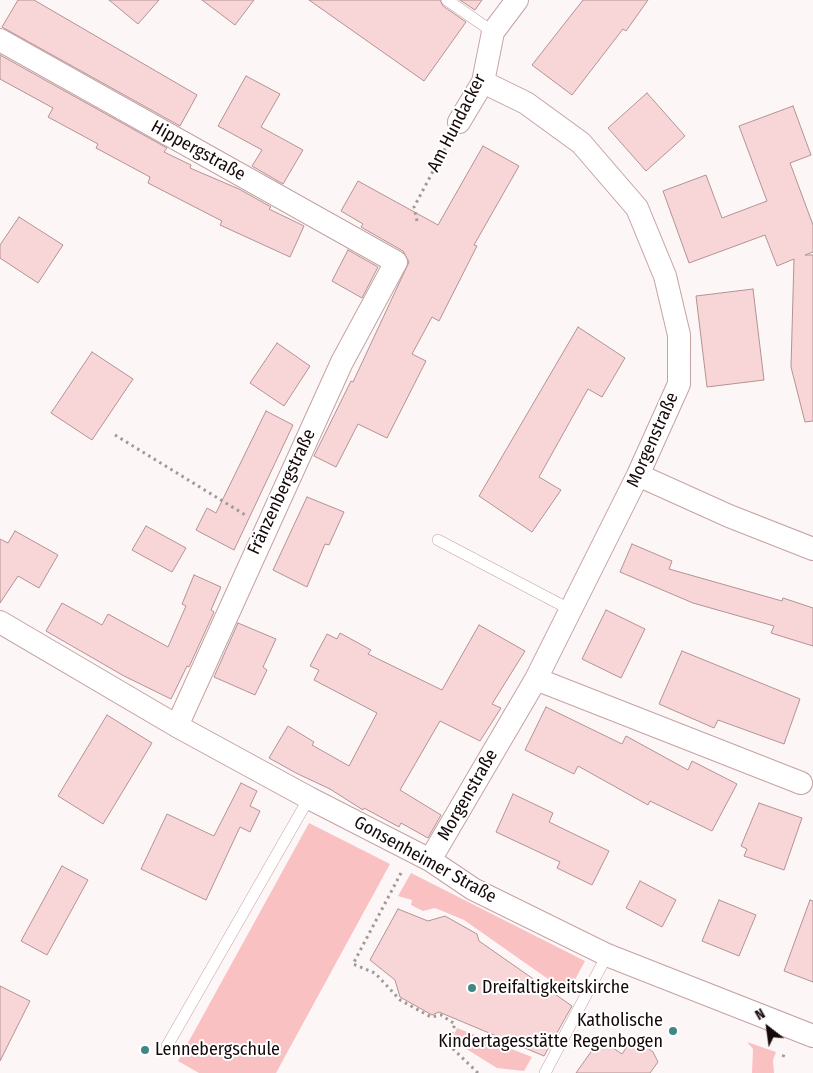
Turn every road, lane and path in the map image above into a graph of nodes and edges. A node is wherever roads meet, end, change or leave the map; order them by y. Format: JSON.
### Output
{"nodes":[{"id":1,"x":447,"y":0,"type":"edge"},
{"id":2,"x":517,"y":0,"type":"edge"},
{"id":3,"x":493,"y":32,"type":"junction"},
{"id":4,"x":0,"y":40,"type":"edge"},
{"id":5,"x":483,"y":82,"type":"junction"},
{"id":6,"x":460,"y":122,"type":"joint"},
{"id":7,"x":417,"y":221,"type":"dead end"},
{"id":8,"x":396,"y":262,"type":"joint"},
{"id":9,"x":115,"y":435,"type":"dead end"},
{"id":10,"x":638,"y":475,"type":"junction"},
{"id":11,"x":266,"y":527,"type":"junction"},
{"id":12,"x":438,"y":540,"type":"dead end"},
{"id":13,"x":813,"y":549,"type":"edge"},
{"id":14,"x":571,"y":610,"type":"junction"},
{"id":15,"x":0,"y":622,"type":"edge"},
{"id":16,"x":536,"y":679,"type":"junction"},
{"id":17,"x":177,"y":726,"type":"junction"},
{"id":18,"x":801,"y":783,"type":"dead end"},
{"id":19,"x":309,"y":798,"type":"junction"},
{"id":20,"x":422,"y":855,"type":"junction"},
{"id":21,"x":607,"y":955,"type":"junction"},
{"id":22,"x":813,"y":1036,"type":"edge"},
{"id":23,"x":167,"y":1046,"type":"dead end"},
{"id":24,"x":478,"y":1073,"type":"edge"},
{"id":25,"x":545,"y":1073,"type":"edge"}],
"edges":[{"from":1,"to":3,"type":"lane"},
{"from":2,"to":3,"type":"street","name":"Am Hundacker"},
{"from":3,"to":5,"type":"street","name":"Am Hundacker"},
{"from":4,"to":8,"type":"street","name":"Hippergstraße"},
{"from":5,"to":6,"type":"street","name":"Am Hundacker"},
{"from":5,"to":10,"type":"street","name":"Morgenstraße"},
{"from":6,"to":7,"type":"path","name":"Am Hundacker"},
{"from":8,"to":11,"type":"street","name":"Fränzenbergstraße"},
{"from":9,"to":11,"type":"path"},
{"from":10,"to":13,"type":"street"},
{"from":10,"to":14,"type":"street","name":"Morgenstraße"},
{"from":11,"to":17,"type":"street","name":"Fränzenbergstraße"},
{"from":12,"to":14,"type":"lane"},
{"from":14,"to":16,"type":"street","name":"Morgenstraße"},
{"from":15,"to":17,"type":"street","name":"Gonsenheimer Straße"},
{"from":16,"to":18,"type":"street"},
{"from":16,"to":20,"type":"street","name":"Morgenstraße"},
{"from":17,"to":19,"type":"street","name":"Gonsenheimer Straße"},
{"from":19,"to":20,"type":"street","name":"Gonsenheimer Straße"},
{"from":19,"to":23,"type":"lane"},
{"from":20,"to":21,"type":"street","name":"Gonsenheimer Straße"},
{"from":20,"to":24,"type":"path"},
{"from":21,"to":22,"type":"street","name":"Gonsenheimer Straße"},
{"from":21,"to":25,"type":"lane"}]}
